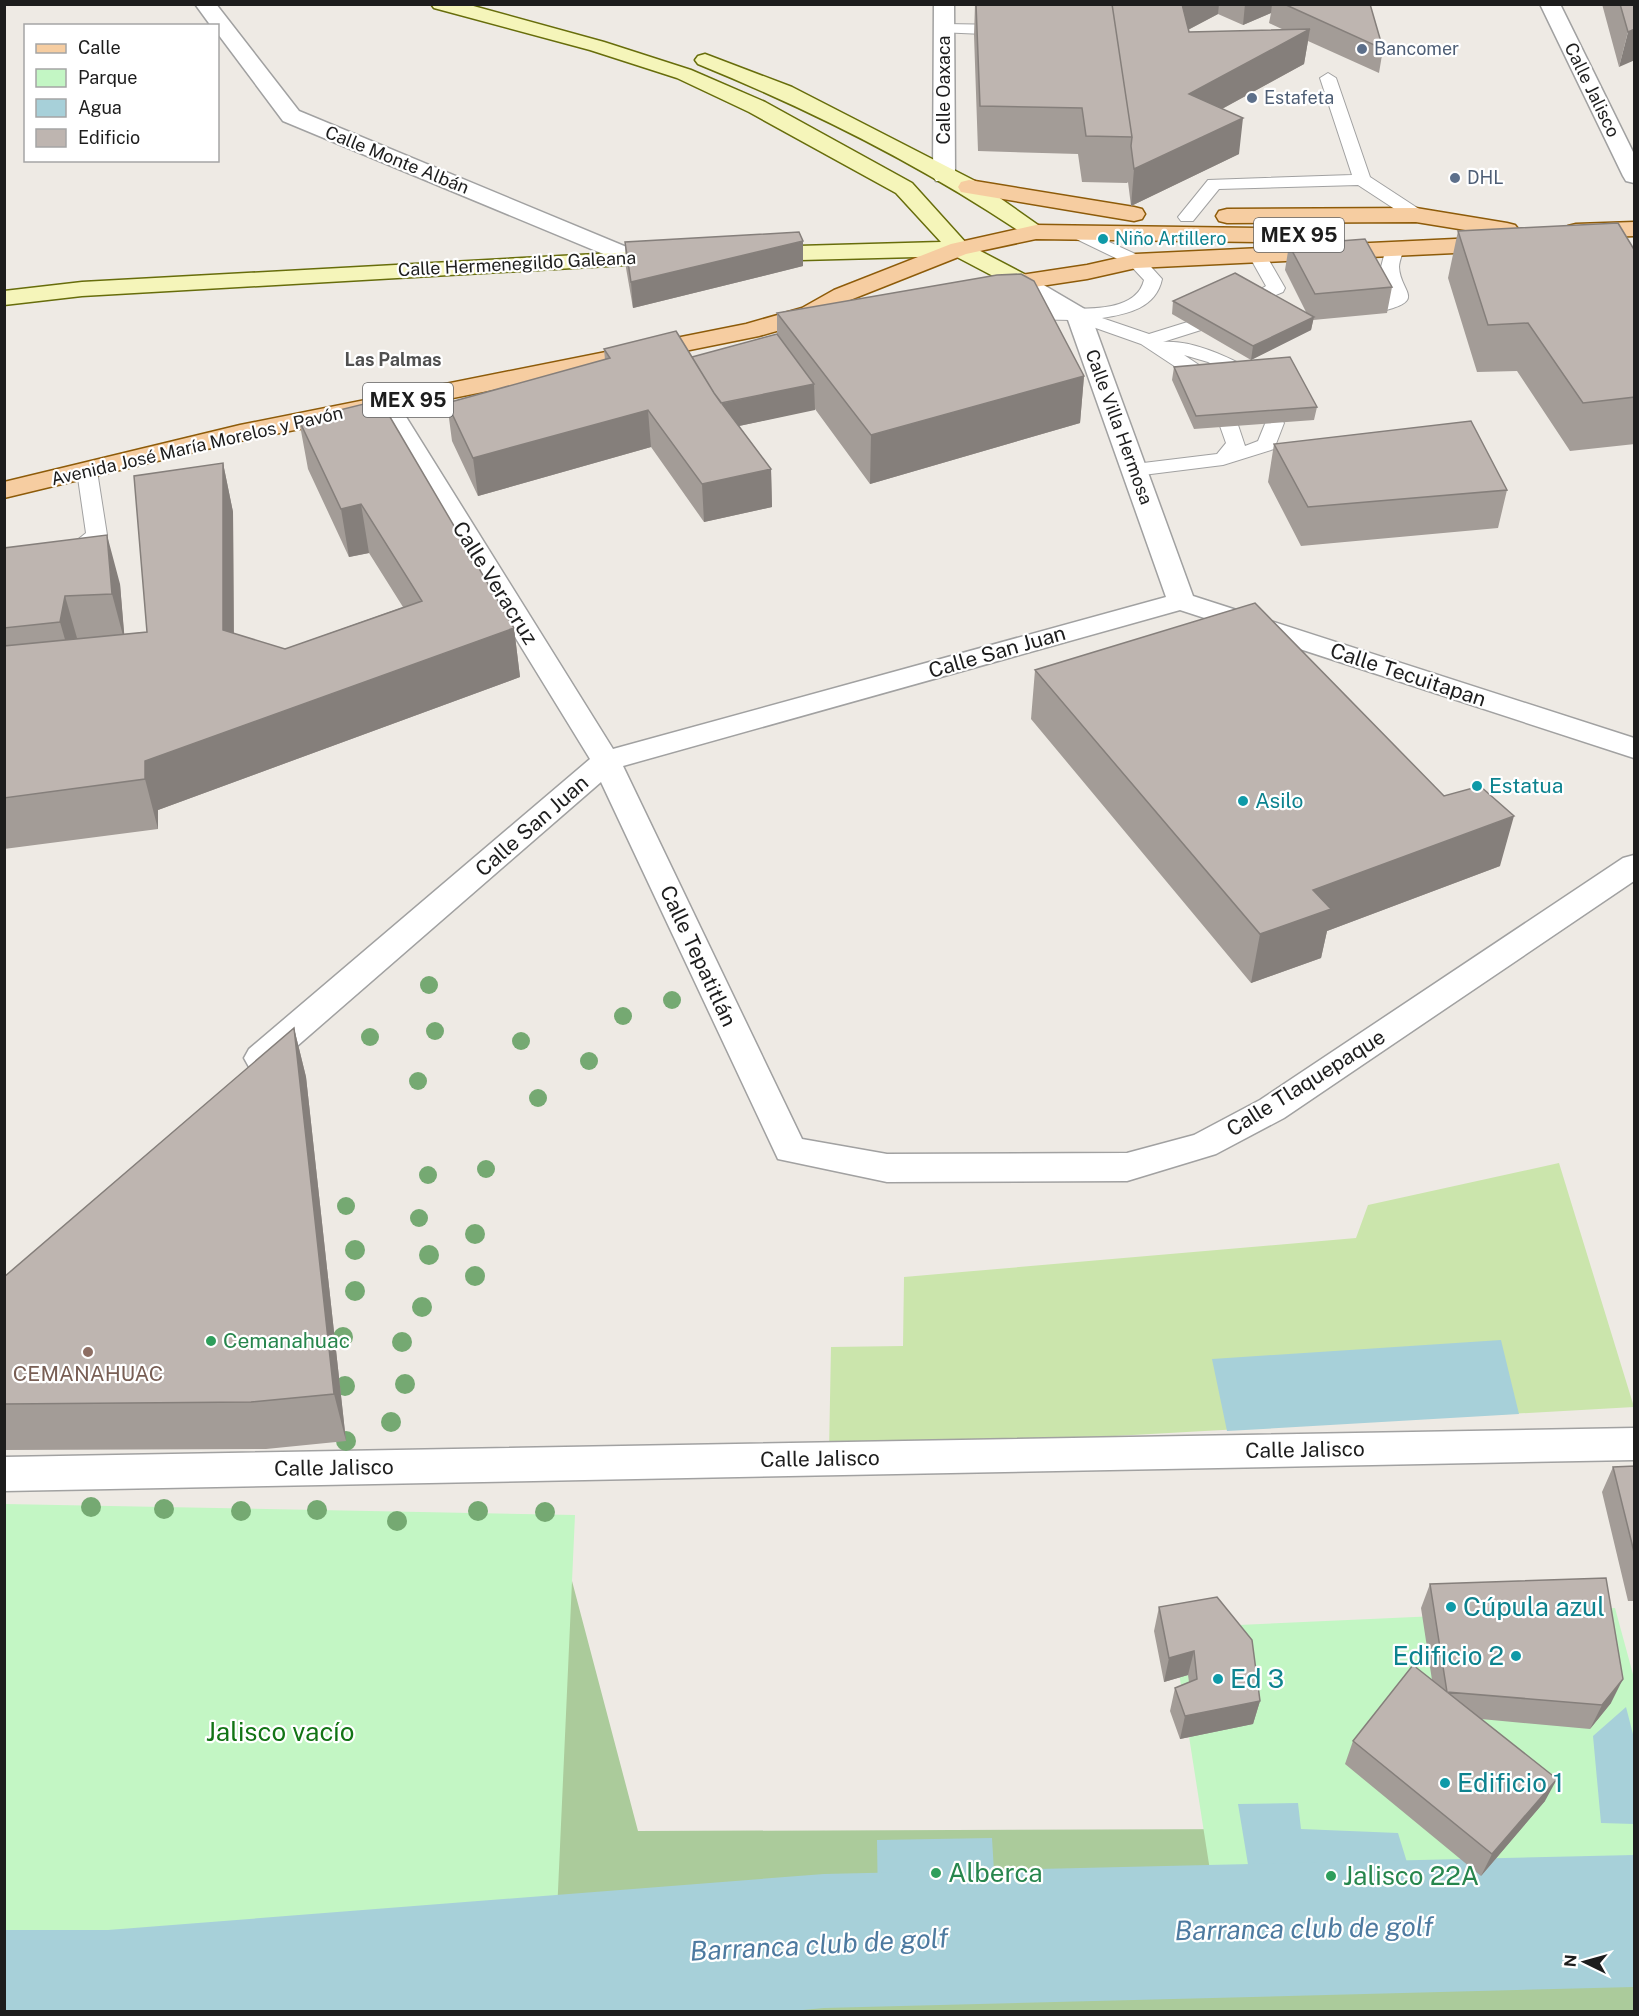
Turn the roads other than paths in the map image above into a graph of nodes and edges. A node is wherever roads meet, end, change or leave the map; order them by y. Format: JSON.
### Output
{"nodes":[{"id":1,"x":205,"y":4,"type":"edge"},
{"id":2,"x":517,"y":4,"type":"edge"},
{"id":3,"x":944,"y":4,"type":"edge"},
{"id":4,"x":1550,"y":4,"type":"edge"},
{"id":5,"x":442,"y":5,"type":"edge"},
{"id":6,"x":1017,"y":13,"type":"edge"},
{"id":7,"x":608,"y":28,"type":"dead end"},
{"id":8,"x":944,"y":29,"type":"junction"},
{"id":9,"x":642,"y":39,"type":"dead end"},
{"id":10,"x":1328,"y":78,"type":"dead end"},
{"id":11,"x":944,"y":176,"type":"junction"},
{"id":12,"x":1635,"y":176,"type":"edge"},
{"id":13,"x":1362,"y":180,"type":"junction"},
{"id":14,"x":969,"y":187,"type":"junction"},
{"id":15,"x":1416,"y":215,"type":"junction"},
{"id":16,"x":1187,"y":217,"type":"junction"},
{"id":17,"x":1635,"y":229,"type":"edge"},
{"id":18,"x":1074,"y":231,"type":"junction"},
{"id":19,"x":1036,"y":232,"type":"junction"},
{"id":20,"x":1557,"y":232,"type":"edge"},
{"id":21,"x":1524,"y":233,"type":"junction"},
{"id":22,"x":959,"y":249,"type":"junction"},
{"id":23,"x":1257,"y":254,"type":"junction"},
{"id":24,"x":738,"y":255,"type":"edge"},
{"id":25,"x":691,"y":256,"type":"edge"},
{"id":26,"x":633,"y":258,"type":"junction"},
{"id":27,"x":1136,"y":261,"type":"junction"},
{"id":28,"x":1387,"y":264,"type":"junction"},
{"id":29,"x":1022,"y":282,"type":"junction"},
{"id":30,"x":1284,"y":286,"type":"junction"},
{"id":31,"x":968,"y":289,"type":"edge"},
{"id":32,"x":4,"y":298,"type":"edge"},
{"id":33,"x":1254,"y":298,"type":"edge"},
{"id":34,"x":891,"y":300,"type":"edge"},
{"id":35,"x":1288,"y":304,"type":"edge"},
{"id":36,"x":1383,"y":304,"type":"edge"},
{"id":37,"x":812,"y":312,"type":"junction"},
{"id":38,"x":844,"y":313,"type":"edge"},
{"id":39,"x":996,"y":315,"type":"edge"},
{"id":40,"x":1079,"y":316,"type":"junction"},
{"id":41,"x":1194,"y":326,"type":"edge"},
{"id":42,"x":1148,"y":340,"type":"junction"},
{"id":43,"x":1235,"y":350,"type":"edge"},
{"id":44,"x":1215,"y":358,"type":"junction"},
{"id":45,"x":1246,"y":374,"type":"edge"},
{"id":46,"x":1204,"y":377,"type":"edge"},
{"id":47,"x":385,"y":404,"type":"junction"},
{"id":48,"x":1274,"y":423,"type":"edge"},
{"id":49,"x":1230,"y":426,"type":"edge"},
{"id":50,"x":1223,"y":459,"type":"junction"},
{"id":51,"x":1135,"y":470,"type":"junction"},
{"id":52,"x":87,"y":471,"type":"junction"},
{"id":53,"x":4,"y":490,"type":"edge"},
{"id":54,"x":4,"y":564,"type":"edge"},
{"id":55,"x":1181,"y":601,"type":"junction"},
{"id":56,"x":1635,"y":748,"type":"edge"},
{"id":57,"x":606,"y":762,"type":"junction"},
{"id":58,"x":1635,"y":866,"type":"edge"},
{"id":59,"x":238,"y":1078,"type":"edge"},
{"id":60,"x":790,"y":1150,"type":"joint"},
{"id":61,"x":1635,"y":1444,"type":"edge"},
{"id":62,"x":4,"y":1474,"type":"edge"}],
"edges":[{"from":1,"to":26,"type":"street","name":"Calle Monte Albán"},
{"from":2,"to":7,"type":"street"},
{"from":3,"to":8,"type":"street","name":"Calle Oaxaca"},
{"from":4,"to":12,"type":"street","name":"Calle Jalisco"},
{"from":5,"to":22,"type":"street"},
{"from":6,"to":8,"type":"lane"},
{"from":8,"to":11,"type":"street","name":"Calle Oaxaca"},
{"from":9,"to":11,"type":"street"},
{"from":10,"to":13,"type":"lane"},
{"from":11,"to":14,"type":"street"},
{"from":13,"to":15,"type":"lane"},
{"from":13,"to":16,"type":"lane"},
{"from":14,"to":16,"type":"main road"},
{"from":14,"to":19,"type":"street"},
{"from":15,"to":16,"type":"main road"},
{"from":15,"to":21,"type":"main road"},
{"from":17,"to":20,"type":"main road"},
{"from":18,"to":19,"type":"main road","number":"MEX 95"},
{"from":18,"to":21,"type":"main road","number":"MEX 95"},
{"from":18,"to":27,"type":"lane"},
{"from":19,"to":22,"type":"main road","number":"MEX 95"},
{"from":21,"to":28,"type":"main road","number":"MEX 95"},
{"from":22,"to":24,"type":"street"},
{"from":22,"to":29,"type":"street"},
{"from":22,"to":37,"type":"main road","number":"MEX 95"},
{"from":23,"to":27,"type":"main road","number":"MEX 95"},
{"from":23,"to":28,"type":"main road","number":"MEX 95"},
{"from":23,"to":30,"type":"lane"},
{"from":25,"to":26,"type":"street","name":"Calle Hermenegildo Galeana"},
{"from":26,"to":32,"type":"street","name":"Calle Hermenegildo Galeana"},
{"from":27,"to":29,"type":"main road","number":"MEX 95"},
{"from":27,"to":40,"type":"lane"},
{"from":28,"to":36,"type":"lane"},
{"from":29,"to":31,"type":"main road","number":"MEX 95"},
{"from":29,"to":40,"type":"street"},
{"from":30,"to":33,"type":"lane"},
{"from":30,"to":35,"type":"lane"},
{"from":34,"to":37,"type":"main road","number":"MEX 95"},
{"from":37,"to":38,"type":"lane"},
{"from":37,"to":47,"type":"main road","name":"Avenida José María Morelos y Pavón","number":"MEX 95"},
{"from":39,"to":40,"type":"lane"},
{"from":40,"to":42,"type":"lane"},
{"from":40,"to":51,"type":"street","name":"Calle Villa Hermosa"},
{"from":41,"to":42,"type":"lane"},
{"from":42,"to":44,"type":"lane"},
{"from":42,"to":46,"type":"lane"},
{"from":43,"to":44,"type":"lane"},
{"from":44,"to":45,"type":"lane"},
{"from":47,"to":52,"type":"main road","name":"Avenida José María Morelos y Pavón","number":"MEX 95"},
{"from":47,"to":57,"type":"street","name":"Calle Veracruz"},
{"from":48,"to":50,"type":"lane"},
{"from":49,"to":50,"type":"lane"},
{"from":50,"to":51,"type":"lane"},
{"from":51,"to":55,"type":"street","name":"Calle Villa Hermosa"},
{"from":52,"to":53,"type":"main road","name":"Avenida José María Morelos y Pavón","number":"MEX 95"},
{"from":52,"to":54,"type":"lane"},
{"from":55,"to":56,"type":"street","name":"Calle Tecuitapan"},
{"from":55,"to":57,"type":"street","name":"Calle San Juan"},
{"from":57,"to":59,"type":"street","name":"Calle San Juan"},
{"from":57,"to":60,"type":"street","name":"Calle Tepatitlán"},
{"from":58,"to":60,"type":"street","name":"Calle Tlaquepaque"},
{"from":61,"to":62,"type":"street","name":"Calle Jalisco"}]}
